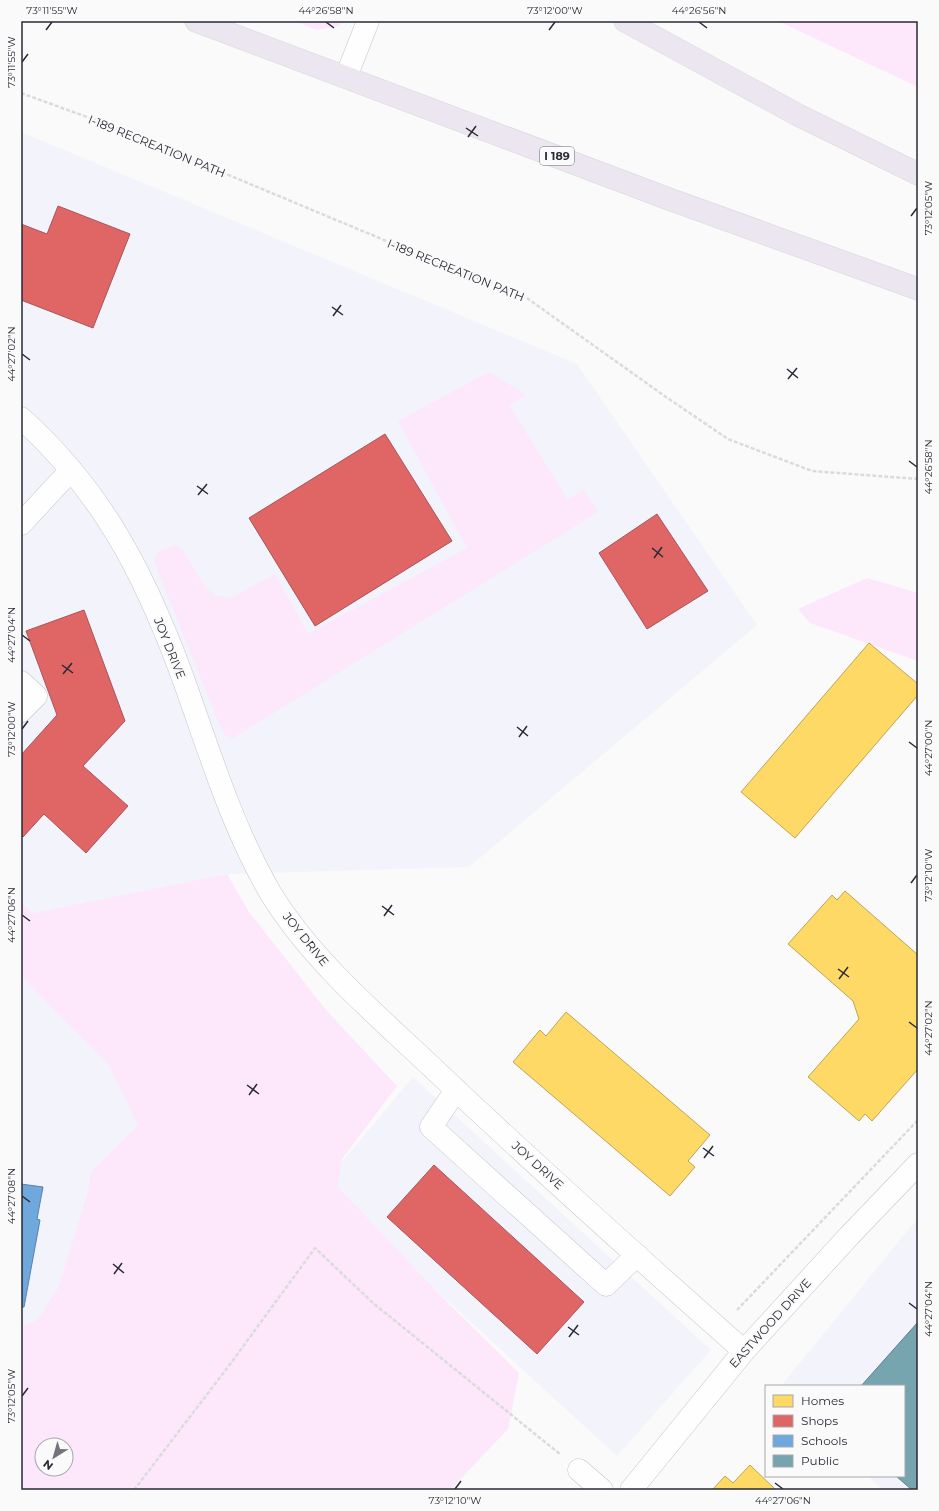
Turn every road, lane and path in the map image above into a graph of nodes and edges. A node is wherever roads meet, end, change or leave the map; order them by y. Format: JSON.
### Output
{"nodes":[{"id":1,"x":196,"y":21,"type":"edge"},
{"id":2,"x":368,"y":21,"type":"edge"},
{"id":3,"x":625,"y":21,"type":"edge"},
{"id":4,"x":346,"y":77,"type":"junction"},
{"id":5,"x":21,"y":93,"type":"edge"},
{"id":6,"x":918,"y":174,"type":"edge"},
{"id":7,"x":918,"y":289,"type":"edge"},
{"id":8,"x":21,"y":418,"type":"edge"},
{"id":9,"x":71,"y":470,"type":"junction"},
{"id":10,"x":918,"y":479,"type":"edge"},
{"id":11,"x":21,"y":524,"type":"edge"},
{"id":12,"x":21,"y":682,"type":"edge"},
{"id":13,"x":21,"y":711,"type":"edge"},
{"id":14,"x":456,"y":1090,"type":"junction"},
{"id":15,"x":918,"y":1120,"type":"edge"},
{"id":16,"x":918,"y":1164,"type":"edge"},
{"id":17,"x":638,"y":1254,"type":"junction"},
{"id":18,"x":737,"y":1310,"type":"dead end"},
{"id":19,"x":744,"y":1351,"type":"junction"},
{"id":20,"x":579,"y":1470,"type":"joint"},
{"id":21,"x":134,"y":1490,"type":"edge"},
{"id":22,"x":602,"y":1490,"type":"edge"},
{"id":23,"x":631,"y":1490,"type":"edge"}],
"edges":[{"from":1,"to":4,"type":"highway","number":"I 189"},
{"from":2,"to":4,"type":"street"},
{"from":3,"to":6,"type":"highway"},
{"from":4,"to":7,"type":"highway","number":"I 189"},
{"from":5,"to":10,"type":"path","name":"I-189 RECREATION PATH"},
{"from":8,"to":9,"type":"street","name":"JOY DRIVE"},
{"from":9,"to":11,"type":"street"},
{"from":9,"to":14,"type":"street","name":"JOY DRIVE"},
{"from":12,"to":13,"type":"street"},
{"from":14,"to":17,"type":"street","name":"JOY DRIVE"},
{"from":14,"to":17,"type":"street"},
{"from":15,"to":18,"type":"path"},
{"from":16,"to":19,"type":"street","name":"EASTWOOD DRIVE"},
{"from":17,"to":19,"type":"street","name":"JOY DRIVE"},
{"from":19,"to":23,"type":"street","name":"EASTWOOD DRIVE"},
{"from":20,"to":21,"type":"path"},
{"from":20,"to":22,"type":"street"}]}
